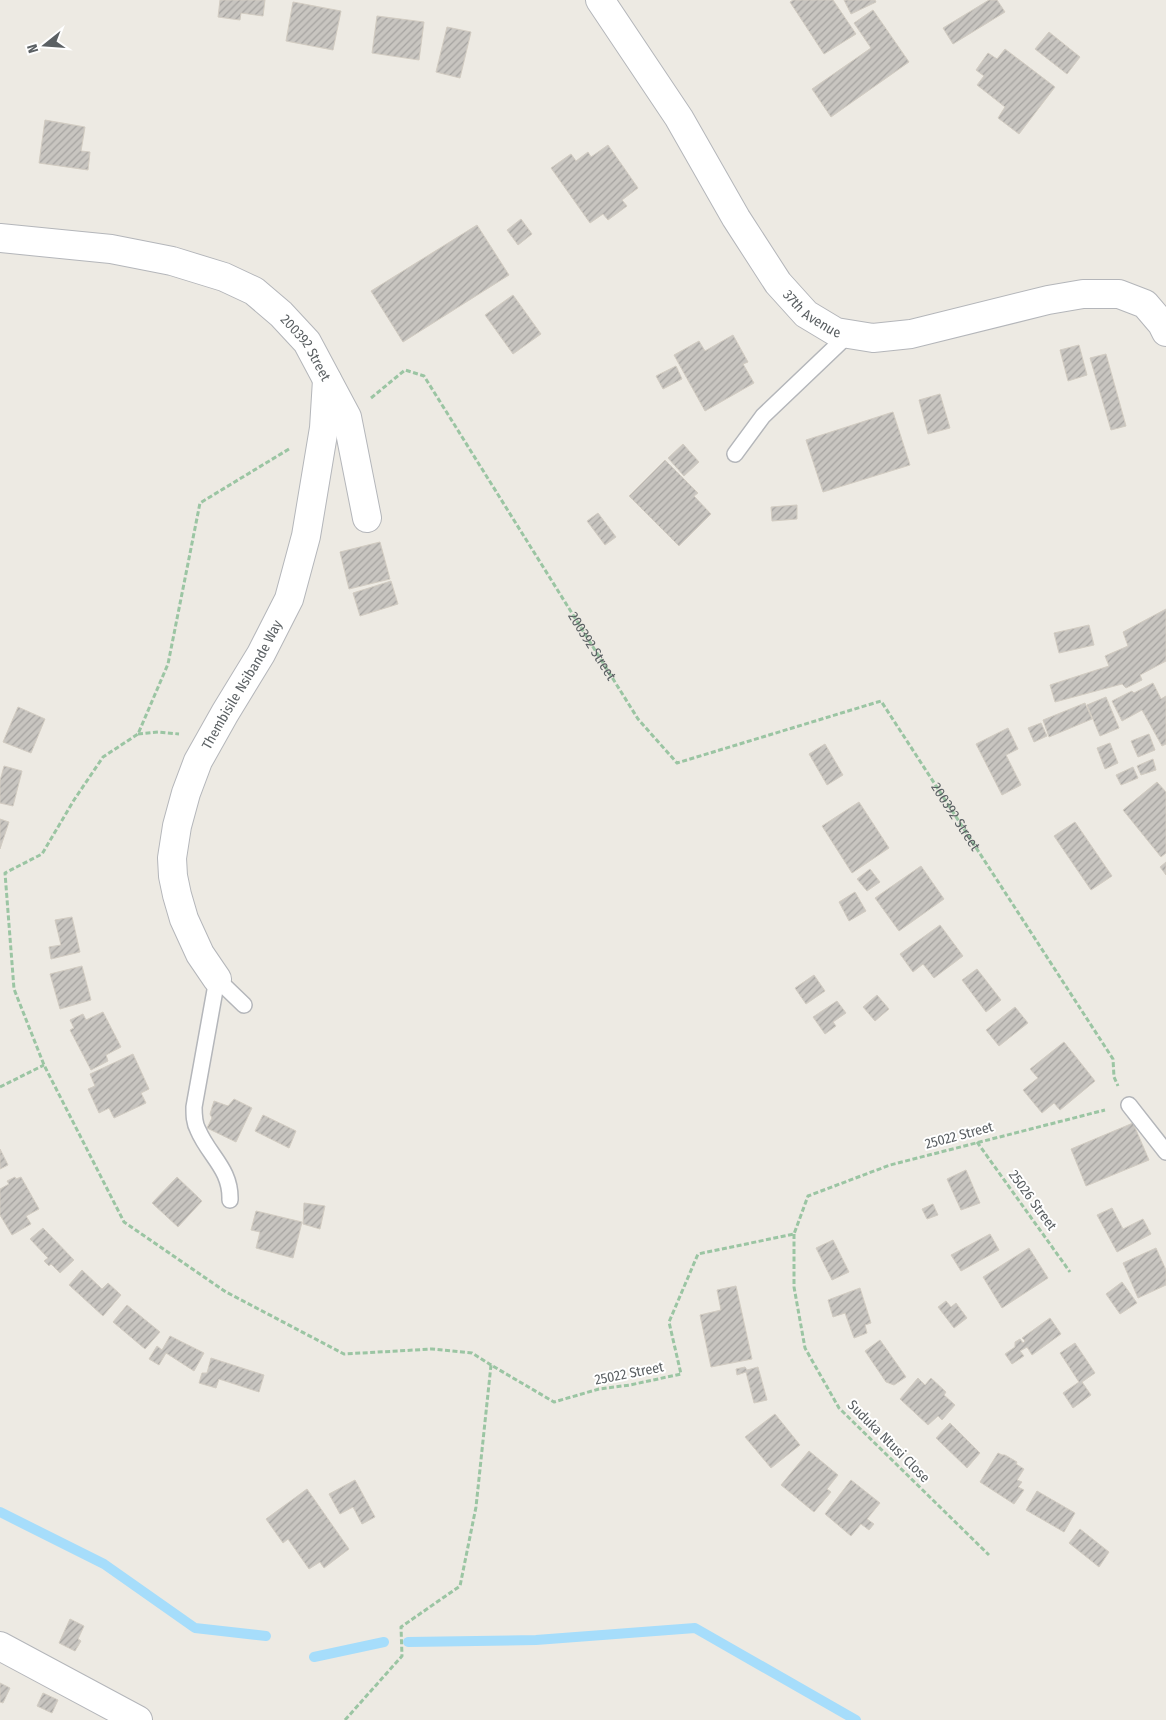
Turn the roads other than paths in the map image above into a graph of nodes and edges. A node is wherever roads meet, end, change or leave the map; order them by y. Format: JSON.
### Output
{"nodes":[{"id":1,"x":600,"y":0,"type":"edge"},
{"id":2,"x":0,"y":238,"type":"edge"},
{"id":3,"x":1166,"y":332,"type":"edge"},
{"id":4,"x":850,"y":334,"type":"junction"},
{"id":5,"x":327,"y":380,"type":"junction"},
{"id":6,"x":735,"y":454,"type":"dead end"},
{"id":7,"x":367,"y":518,"type":"dead end"},
{"id":8,"x":217,"y":979,"type":"junction"},
{"id":9,"x":244,"y":1005,"type":"dead end"},
{"id":10,"x":1129,"y":1105,"type":"road end"},
{"id":11,"x":1166,"y":1152,"type":"edge"},
{"id":12,"x":230,"y":1200,"type":"dead end"},
{"id":13,"x":0,"y":1646,"type":"edge"},
{"id":14,"x":138,"y":1720,"type":"edge"}],
"edges":[{"from":1,"to":4,"type":"street","name":"37th Avenue"},
{"from":2,"to":5,"type":"street","name":"200392 Street"},
{"from":3,"to":4,"type":"street","name":"37th Avenue"},
{"from":4,"to":6,"type":"lane"},
{"from":5,"to":7,"type":"street","name":"200392 Street"},
{"from":5,"to":8,"type":"street","name":"Thembisile Nsibande Way"},
{"from":8,"to":9,"type":"lane"},
{"from":8,"to":12,"type":"lane"},
{"from":10,"to":11,"type":"lane"},
{"from":13,"to":14,"type":"street"}]}
